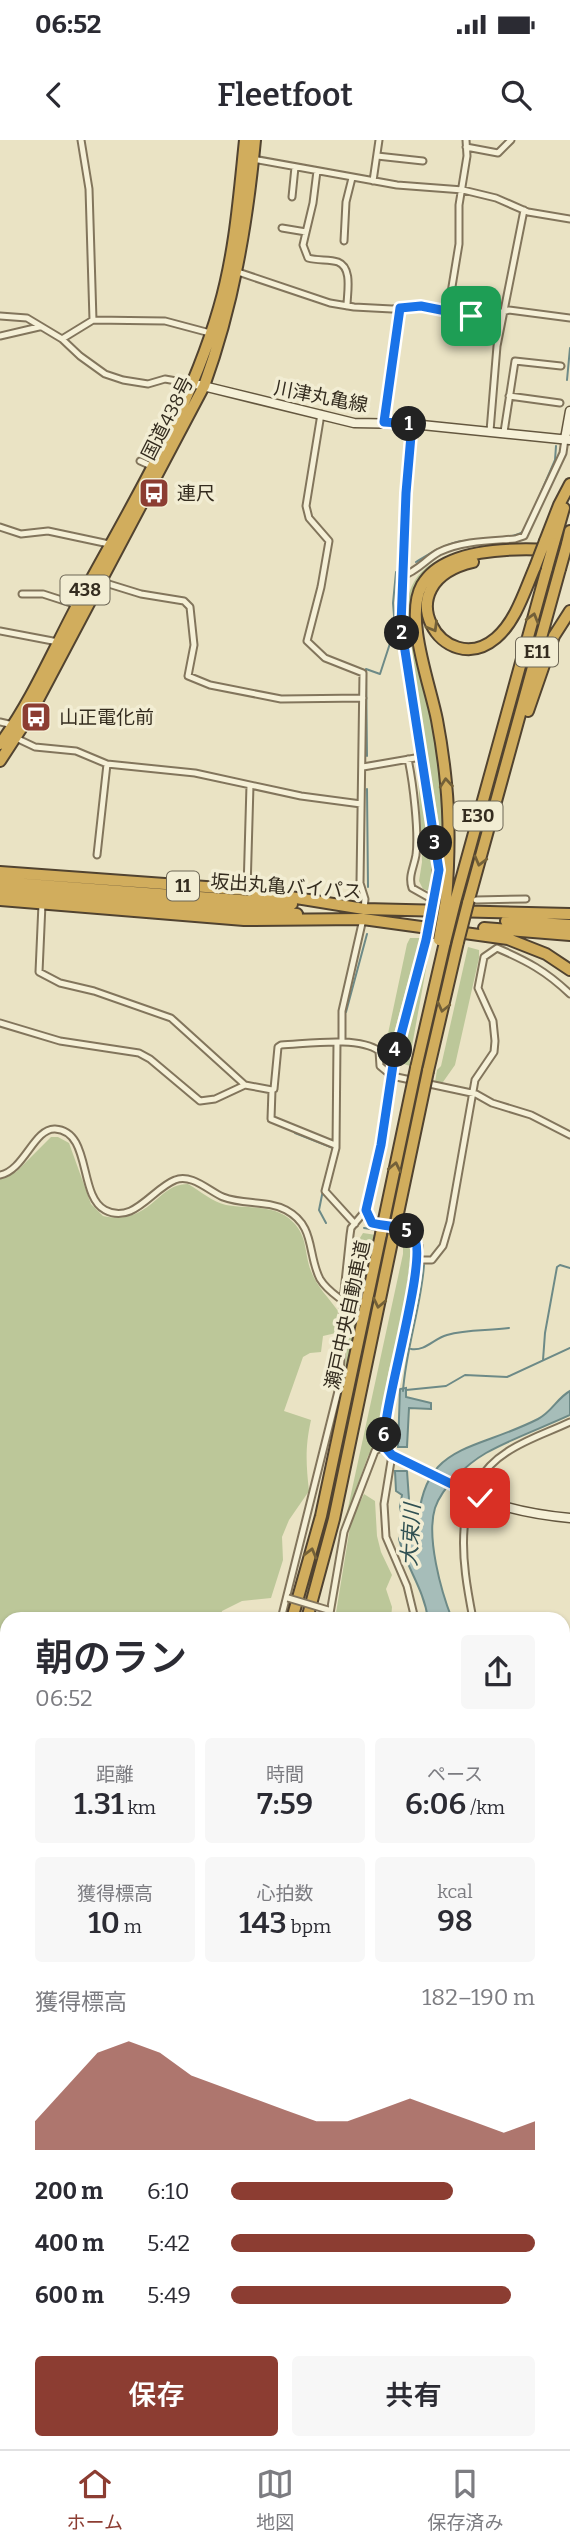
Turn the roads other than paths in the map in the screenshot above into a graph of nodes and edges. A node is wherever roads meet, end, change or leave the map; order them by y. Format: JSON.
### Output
{"nodes":[{"id":1,"x":81,"y":140,"type":"edge"},
{"id":2,"x":245,"y":140,"type":"edge"},
{"id":3,"x":255,"y":140,"type":"edge"},
{"id":4,"x":379,"y":140,"type":"edge"},
{"id":5,"x":466,"y":140,"type":"edge"},
{"id":6,"x":510,"y":140,"type":"edge"},
{"id":7,"x":466,"y":147,"type":"junction"},
{"id":8,"x":377,"y":156,"type":"junction"},
{"id":9,"x":248,"y":158,"type":"junction"},
{"id":10,"x":423,"y":161,"type":"dead end"},
{"id":11,"x":295,"y":167,"type":"junction"},
{"id":12,"x":317,"y":171,"type":"junction"},
{"id":13,"x":352,"y":178,"type":"junction"},
{"id":14,"x":373,"y":181,"type":"junction"},
{"id":15,"x":463,"y":190,"type":"junction"},
{"id":16,"x":292,"y":197,"type":"dead end"},
{"id":17,"x":524,"y":210,"type":"junction"},
{"id":18,"x":570,"y":219,"type":"edge"},
{"id":19,"x":282,"y":228,"type":"dead end"},
{"id":20,"x":306,"y":232,"type":"junction"},
{"id":21,"x":344,"y":241,"type":"dead end"},
{"id":22,"x":233,"y":270,"type":"junction"},
{"id":23,"x":347,"y":306,"type":"junction"},
{"id":24,"x":400,"y":308,"type":"junction"},
{"id":25,"x":448,"y":312,"type":"junction"},
{"id":26,"x":504,"y":312,"type":"junction"},
{"id":27,"x":0,"y":316,"type":"edge"},
{"id":28,"x":570,"y":318,"type":"edge"},
{"id":29,"x":93,"y":320,"type":"junction"},
{"id":30,"x":40,"y":327,"type":"junction"},
{"id":31,"x":211,"y":333,"type":"junction"},
{"id":32,"x":0,"y":336,"type":"edge"},
{"id":33,"x":62,"y":339,"type":"junction"},
{"id":34,"x":544,"y":364,"type":"junction"},
{"id":35,"x":561,"y":366,"type":"dead end"},
{"id":36,"x":543,"y":372,"type":"dead end"},
{"id":37,"x":198,"y":385,"type":"junction"},
{"id":38,"x":509,"y":396,"type":"junction"},
{"id":39,"x":561,"y":403,"type":"dead end"},
{"id":40,"x":570,"y":411,"type":"edge"},
{"id":41,"x":321,"y":414,"type":"junction"},
{"id":42,"x":384,"y":422,"type":"junction"},
{"id":43,"x":412,"y":424,"type":"junction"},
{"id":44,"x":490,"y":431,"type":"junction"},
{"id":45,"x":504,"y":432,"type":"junction"},
{"id":46,"x":567,"y":440,"type":"edge"},
{"id":47,"x":140,"y":461,"type":"dead end"},
{"id":48,"x":151,"y":466,"type":"junction"},
{"id":49,"x":570,"y":486,"type":"edge"},
{"id":50,"x":0,"y":527,"type":"edge"},
{"id":51,"x":570,"y":531,"type":"edge"},
{"id":52,"x":550,"y":542,"type":"junction"},
{"id":53,"x":115,"y":546,"type":"junction"},
{"id":54,"x":568,"y":548,"type":"edge"},
{"id":55,"x":570,"y":560,"type":"edge"},
{"id":56,"x":402,"y":576,"type":"junction"},
{"id":57,"x":97,"y":579,"type":"junction"},
{"id":58,"x":22,"y":594,"type":"dead end"},
{"id":59,"x":77,"y":605,"type":"junction"},
{"id":60,"x":570,"y":611,"type":"edge"},
{"id":61,"x":0,"y":631,"type":"edge"},
{"id":62,"x":63,"y":643,"type":"junction"},
{"id":63,"x":363,"y":698,"type":"junction"},
{"id":64,"x":0,"y":722,"type":"edge"},
{"id":65,"x":13,"y":725,"type":"junction"},
{"id":66,"x":502,"y":731,"type":"joint"},
{"id":67,"x":514,"y":736,"type":"joint"},
{"id":68,"x":16,"y":738,"type":"junction"},
{"id":69,"x":0,"y":744,"type":"edge"},
{"id":70,"x":511,"y":747,"type":"junction"},
{"id":71,"x":421,"y":757,"type":"junction"},
{"id":72,"x":408,"y":759,"type":"junction"},
{"id":73,"x":0,"y":761,"type":"edge"},
{"id":74,"x":107,"y":764,"type":"junction"},
{"id":75,"x":363,"y":767,"type":"junction"},
{"id":76,"x":250,"y":785,"type":"junction"},
{"id":77,"x":361,"y":804,"type":"junction"},
{"id":78,"x":97,"y":855,"type":"dead end"},
{"id":79,"x":0,"y":873,"type":"edge"},
{"id":80,"x":0,"y":882,"type":"edge"},
{"id":81,"x":19,"y":888,"type":"junction"},
{"id":82,"x":247,"y":890,"type":"junction"},
{"id":83,"x":0,"y":892,"type":"edge"},
{"id":84,"x":526,"y":899,"type":"dead end"},
{"id":85,"x":0,"y":900,"type":"edge"},
{"id":86,"x":441,"y":900,"type":"junction"},
{"id":87,"x":472,"y":901,"type":"junction"},
{"id":88,"x":42,"y":904,"type":"junction"},
{"id":89,"x":363,"y":914,"type":"junction"},
{"id":90,"x":570,"y":914,"type":"edge"},
{"id":91,"x":570,"y":925,"type":"edge"},
{"id":92,"x":570,"y":935,"type":"edge"},
{"id":93,"x":570,"y":970,"type":"edge"},
{"id":94,"x":570,"y":995,"type":"edge"},
{"id":95,"x":0,"y":1023,"type":"edge"},
{"id":96,"x":339,"y":1042,"type":"junction"},
{"id":97,"x":392,"y":1076,"type":"junction"},
{"id":98,"x":245,"y":1085,"type":"junction"},
{"id":99,"x":272,"y":1090,"type":"junction"},
{"id":100,"x":474,"y":1093,"type":"junction"},
{"id":101,"x":570,"y":1135,"type":"edge"},
{"id":102,"x":335,"y":1145,"type":"junction"},
{"id":103,"x":0,"y":1175,"type":"edge"},
{"id":104,"x":366,"y":1210,"type":"junction"},
{"id":105,"x":355,"y":1224,"type":"junction"},
{"id":106,"x":387,"y":1235,"type":"junction"},
{"id":107,"x":417,"y":1260,"type":"junction"},
{"id":108,"x":343,"y":1301,"type":"junction"},
{"id":109,"x":570,"y":1422,"type":"edge"},
{"id":110,"x":384,"y":1446,"type":"junction"},
{"id":111,"x":392,"y":1455,"type":"junction"},
{"id":112,"x":422,"y":1470,"type":"joint"},
{"id":113,"x":471,"y":1493,"type":"junction"},
{"id":114,"x":570,"y":1518,"type":"edge"},
{"id":115,"x":287,"y":1597,"type":"junction"},
{"id":116,"x":329,"y":1610,"type":"joint"},
{"id":117,"x":283,"y":1612,"type":"edge"},
{"id":118,"x":294,"y":1612,"type":"edge"},
{"id":119,"x":309,"y":1612,"type":"edge"},
{"id":120,"x":413,"y":1612,"type":"edge"},
{"id":121,"x":472,"y":1612,"type":"edge"}],
"edges":[{"from":1,"to":29,"type":"street"},
{"from":2,"to":9,"type":"highway","name":"国道438号","number":"438"},
{"from":3,"to":9,"type":"highway","name":"国道438号","number":"438"},
{"from":4,"to":8,"type":"street"},
{"from":5,"to":7,"type":"street"},
{"from":6,"to":7,"type":"street"},
{"from":7,"to":15,"type":"street"},
{"from":8,"to":10,"type":"street"},
{"from":8,"to":14,"type":"street"},
{"from":9,"to":11,"type":"street"},
{"from":9,"to":22,"type":"highway","name":"国道438号","number":"438"},
{"from":11,"to":12,"type":"street"},
{"from":11,"to":16,"type":"street"},
{"from":12,"to":13,"type":"street"},
{"from":12,"to":20,"type":"street"},
{"from":13,"to":14,"type":"street"},
{"from":13,"to":21,"type":"street"},
{"from":14,"to":15,"type":"street"},
{"from":15,"to":17,"type":"street"},
{"from":15,"to":25,"type":"street"},
{"from":17,"to":18,"type":"street"},
{"from":17,"to":26,"type":"street"},
{"from":19,"to":20,"type":"street"},
{"from":20,"to":23,"type":"street"},
{"from":22,"to":23,"type":"street"},
{"from":22,"to":31,"type":"highway","name":"国道438号","number":"438"},
{"from":22,"to":37,"type":"highway","name":"国道438号","number":"438"},
{"from":23,"to":24,"type":"street"},
{"from":24,"to":25,"type":"street"},
{"from":24,"to":42,"type":"street"},
{"from":25,"to":26,"type":"street"},
{"from":26,"to":28,"type":"street"},
{"from":26,"to":44,"type":"street"},
{"from":27,"to":30,"type":"street"},
{"from":29,"to":31,"type":"street"},
{"from":29,"to":33,"type":"street"},
{"from":30,"to":32,"type":"street"},
{"from":30,"to":33,"type":"street"},
{"from":31,"to":37,"type":"highway","name":"国道438号","number":"438"},
{"from":33,"to":37,"type":"street"},
{"from":34,"to":35,"type":"street"},
{"from":34,"to":36,"type":"street"},
{"from":34,"to":38,"type":"street"},
{"from":37,"to":41,"type":"street","name":"川津丸亀線"},
{"from":37,"to":48,"type":"highway","name":"国道438号","number":"438"},
{"from":37,"to":53,"type":"highway","name":"国道438号","number":"438"},
{"from":38,"to":39,"type":"street"},
{"from":38,"to":45,"type":"street"},
{"from":40,"to":46,"type":"street"},
{"from":41,"to":42,"type":"street","name":"川津丸亀線"},
{"from":41,"to":63,"type":"street"},
{"from":42,"to":43,"type":"street","name":"川津丸亀線"},
{"from":43,"to":44,"type":"street","name":"川津丸亀線"},
{"from":43,"to":56,"type":"street"},
{"from":44,"to":45,"type":"street","name":"川津丸亀線"},
{"from":45,"to":46,"type":"street","name":"川津丸亀線"},
{"from":46,"to":56,"type":"street"},
{"from":47,"to":48,"type":"street"},
{"from":48,"to":53,"type":"highway","name":"国道438号","number":"438"},
{"from":49,"to":52,"type":"highway","number":"E11"},
{"from":50,"to":53,"type":"street"},
{"from":51,"to":54,"type":"highway","number":"E11"},
{"from":55,"to":52,"type":"highway","one_way":true,"bridge":true},
{"from":66,"to":52,"type":"highway","number":"E11","one_way":true,"bridge":true},
{"from":53,"to":57,"type":"highway","name":"国道438号","number":"438"},
{"from":54,"to":67,"type":"highway","number":"E11","bridge":true},
{"from":86,"to":54,"type":"highway","one_way":true},
{"from":56,"to":71,"type":"street"},
{"from":57,"to":59,"type":"highway","name":"国道438号","number":"438"},
{"from":57,"to":62,"type":"highway","name":"国道438号","number":"438"},
{"from":57,"to":63,"type":"street"},
{"from":58,"to":59,"type":"street"},
{"from":59,"to":62,"type":"highway","name":"国道438号","number":"438"},
{"from":60,"to":70,"type":"highway"},
{"from":61,"to":62,"type":"street"},
{"from":62,"to":65,"type":"highway","name":"国道438号","number":"438"},
{"from":62,"to":68,"type":"highway","name":"国道438号","number":"438"},
{"from":63,"to":75,"type":"street"},
{"from":64,"to":65,"type":"street"},
{"from":65,"to":69,"type":"highway","name":"国道438号","number":"438"},
{"from":66,"to":86,"type":"highway","number":"E30"},
{"from":67,"to":70,"type":"highway","name":"瀬戸中央自動車道","number":"E30"},
{"from":68,"to":73,"type":"highway","name":"国道438号","number":"438"},
{"from":68,"to":74,"type":"street"},
{"from":70,"to":87,"type":"highway","name":"瀬戸中央自動車道","number":"E30","one_way":true},
{"from":71,"to":72,"type":"street"},
{"from":71,"to":86,"type":"street"},
{"from":72,"to":75,"type":"street"},
{"from":72,"to":86,"type":"street"},
{"from":74,"to":76,"type":"street"},
{"from":74,"to":78,"type":"street"},
{"from":75,"to":77,"type":"street"},
{"from":76,"to":77,"type":"street"},
{"from":76,"to":82,"type":"street"},
{"from":77,"to":89,"type":"street"},
{"from":79,"to":82,"type":"highway","number":"11"},
{"from":80,"to":81,"type":"highway","name":"坂出丸亀バイパス","number":"11"},
{"from":81,"to":83,"type":"highway","name":"坂出丸亀バイパス","number":"11"},
{"from":81,"to":89,"type":"highway","name":"坂出丸亀バイパス","number":"11"},
{"from":82,"to":89,"type":"highway","number":"11"},
{"from":84,"to":87,"type":"street"},
{"from":85,"to":88,"type":"highway","number":"11"},
{"from":86,"to":97,"type":"street","bridge":true},
{"from":106,"to":86,"type":"highway","name":"瀬戸中央自動車道","number":"E30","one_way":true,"bridge":true},
{"from":87,"to":106,"type":"highway","name":"瀬戸中央自動車道","number":"E30","one_way":true,"bridge":true},
{"from":88,"to":89,"type":"highway","number":"11"},
{"from":88,"to":98,"type":"street"},
{"from":89,"to":90,"type":"highway"},
{"from":89,"to":91,"type":"highway","name":"坂出丸亀バイパス","number":"11"},
{"from":89,"to":92,"type":"highway","name":"坂出丸亀バイパス","number":"11"},
{"from":89,"to":93,"type":"highway"},
{"from":89,"to":96,"type":"street"},
{"from":94,"to":100,"type":"street"},
{"from":95,"to":98,"type":"street"},
{"from":96,"to":97,"type":"street"},
{"from":96,"to":99,"type":"street"},
{"from":96,"to":102,"type":"street"},
{"from":97,"to":100,"type":"street"},
{"from":97,"to":104,"type":"street"},
{"from":98,"to":99,"type":"street"},
{"from":99,"to":102,"type":"street"},
{"from":100,"to":101,"type":"street"},
{"from":100,"to":107,"type":"street"},
{"from":102,"to":105,"type":"street"},
{"from":103,"to":108,"type":"street"},
{"from":104,"to":105,"type":"street"},
{"from":104,"to":107,"type":"street"},
{"from":105,"to":108,"type":"street"},
{"from":118,"to":106,"type":"highway","name":"瀬戸中央自動車道","number":"E30","one_way":true},
{"from":106,"to":119,"type":"highway","name":"瀬戸中央自動車道","number":"E30","one_way":true},
{"from":107,"to":110,"type":"street"},
{"from":108,"to":115,"type":"street"},
{"from":109,"to":113,"type":"street"},
{"from":110,"to":111,"type":"street"},
{"from":110,"to":116,"type":"street"},
{"from":111,"to":112,"type":"street"},
{"from":111,"to":120,"type":"street"},
{"from":112,"to":113,"type":"street"},
{"from":113,"to":114,"type":"street"},
{"from":113,"to":121,"type":"street"},
{"from":115,"to":116,"type":"street","bridge":true},
{"from":115,"to":117,"type":"street"}]}
